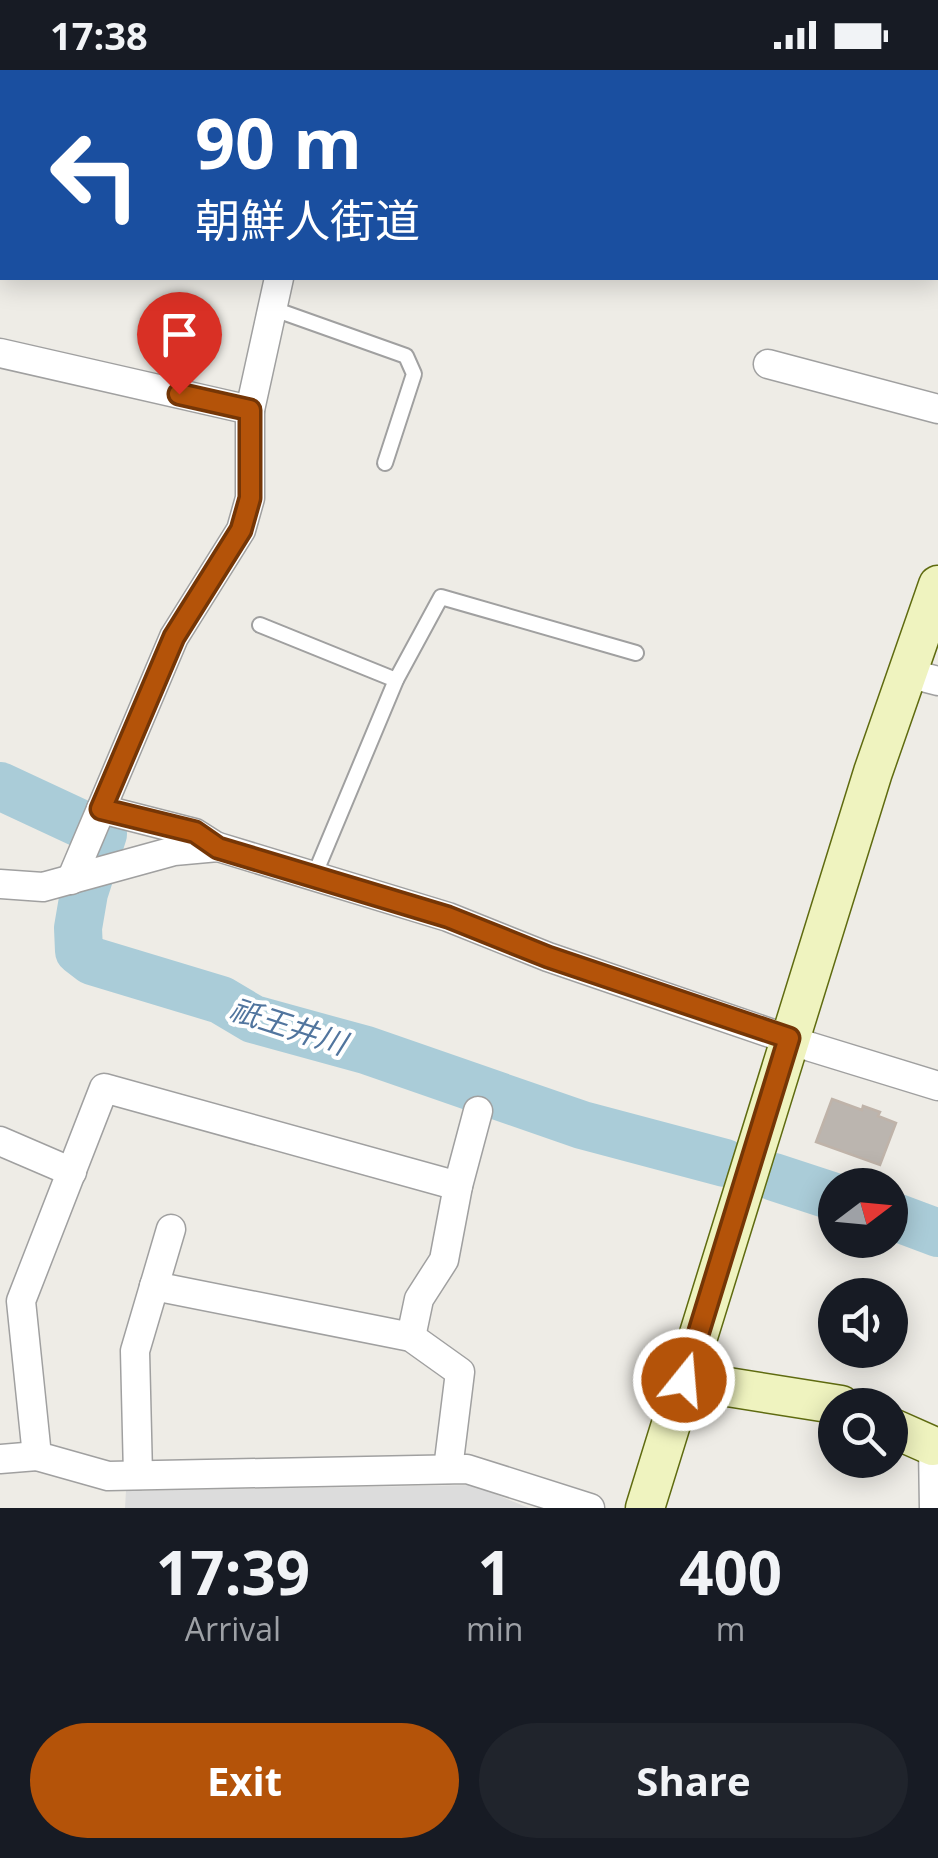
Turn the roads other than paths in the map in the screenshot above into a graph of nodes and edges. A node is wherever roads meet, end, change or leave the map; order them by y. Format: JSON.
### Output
{"nodes":[{"id":1,"x":278,"y":280,"type":"edge"},
{"id":2,"x":271,"y":308,"type":"junction"},
{"id":3,"x":0,"y":353,"type":"edge"},
{"id":4,"x":768,"y":364,"type":"dead end"},
{"id":5,"x":938,"y":409,"type":"edge"},
{"id":6,"x":250,"y":410,"type":"junction"},
{"id":7,"x":385,"y":463,"type":"dead end"},
{"id":8,"x":938,"y":585,"type":"edge"},
{"id":9,"x":260,"y":625,"type":"dead end"},
{"id":10,"x":636,"y":653,"type":"dead end"},
{"id":11,"x":923,"y":677,"type":"edge"},
{"id":12,"x":396,"y":680,"type":"junction"},
{"id":13,"x":95,"y":820,"type":"junction"},
{"id":14,"x":218,"y":848,"type":"junction"},
{"id":15,"x":314,"y":876,"type":"junction"},
{"id":16,"x":85,"y":877,"type":"junction"},
{"id":17,"x":0,"y":884,"type":"edge"},
{"id":18,"x":789,"y":1038,"type":"junction"},
{"id":19,"x":938,"y":1086,"type":"edge"},
{"id":20,"x":478,"y":1111,"type":"dead end"},
{"id":21,"x":0,"y":1141,"type":"edge"},
{"id":22,"x":72,"y":1172,"type":"junction"},
{"id":23,"x":458,"y":1186,"type":"junction"},
{"id":24,"x":171,"y":1229,"type":"dead end"},
{"id":25,"x":154,"y":1286,"type":"junction"},
{"id":26,"x":411,"y":1338,"type":"junction"},
{"id":27,"x":684,"y":1380,"type":"junction"},
{"id":28,"x":818,"y":1401,"type":"edge"},
{"id":29,"x":908,"y":1435,"type":"edge"},
{"id":30,"x":936,"y":1447,"type":"edge"},
{"id":31,"x":36,"y":1456,"type":"junction"},
{"id":32,"x":0,"y":1459,"type":"edge"},
{"id":33,"x":448,"y":1469,"type":"junction"},
{"id":34,"x":138,"y":1476,"type":"junction"},
{"id":35,"x":590,"y":1508,"type":"edge"},
{"id":36,"x":645,"y":1508,"type":"edge"},
{"id":37,"x":934,"y":1508,"type":"edge"}],
"edges":[{"from":1,"to":2,"type":"street"},
{"from":2,"to":6,"type":"street"},
{"from":2,"to":7,"type":"lane"},
{"from":3,"to":6,"type":"street"},
{"from":4,"to":5,"type":"street"},
{"from":6,"to":13,"type":"street"},
{"from":8,"to":11,"type":"street"},
{"from":9,"to":12,"type":"lane"},
{"from":10,"to":12,"type":"lane"},
{"from":11,"to":18,"type":"street"},
{"from":12,"to":15,"type":"lane"},
{"from":13,"to":14,"type":"street"},
{"from":13,"to":16,"type":"street"},
{"from":14,"to":15,"type":"street"},
{"from":14,"to":16,"type":"street"},
{"from":15,"to":18,"type":"street"},
{"from":16,"to":17,"type":"street"},
{"from":18,"to":19,"type":"street"},
{"from":18,"to":27,"type":"street"},
{"from":20,"to":23,"type":"street"},
{"from":21,"to":22,"type":"street"},
{"from":22,"to":23,"type":"street"},
{"from":22,"to":31,"type":"street"},
{"from":23,"to":26,"type":"street"},
{"from":24,"to":25,"type":"street"},
{"from":25,"to":26,"type":"street"},
{"from":25,"to":34,"type":"street"},
{"from":26,"to":33,"type":"street"},
{"from":27,"to":28,"type":"street"},
{"from":27,"to":36,"type":"street"},
{"from":29,"to":30,"type":"street"},
{"from":30,"to":37,"type":"street"},
{"from":31,"to":32,"type":"street"},
{"from":31,"to":34,"type":"street"},
{"from":33,"to":34,"type":"street"},
{"from":33,"to":35,"type":"street"}]}
